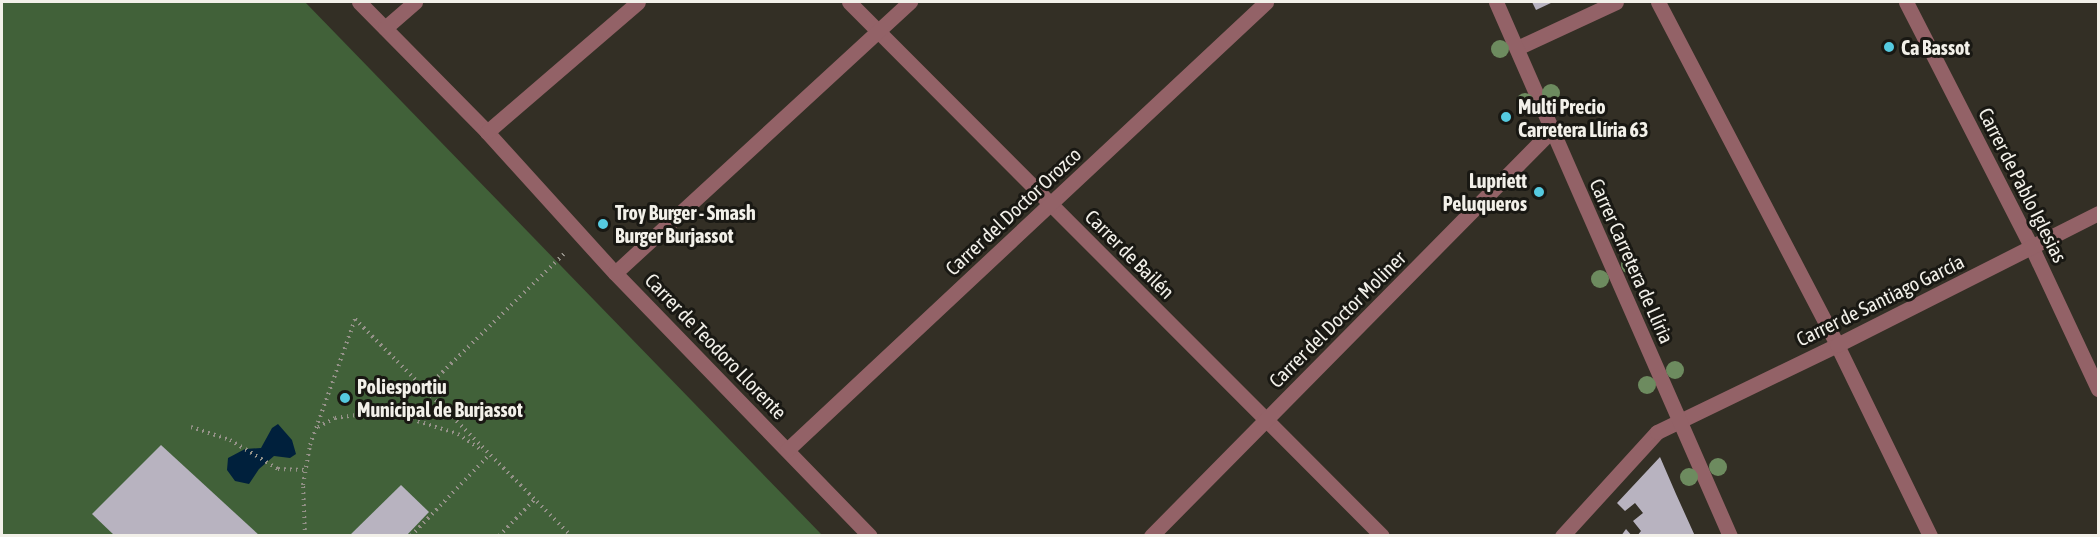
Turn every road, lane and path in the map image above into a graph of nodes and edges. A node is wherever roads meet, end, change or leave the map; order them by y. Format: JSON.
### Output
{"nodes":[{"id":1,"x":359,"y":2,"type":"edge"},
{"id":2,"x":415,"y":2,"type":"edge"},
{"id":3,"x":638,"y":2,"type":"edge"},
{"id":4,"x":849,"y":2,"type":"edge"},
{"id":5,"x":910,"y":2,"type":"edge"},
{"id":6,"x":1266,"y":2,"type":"edge"},
{"id":7,"x":1496,"y":2,"type":"edge"},
{"id":8,"x":1616,"y":2,"type":"edge"},
{"id":9,"x":1658,"y":2,"type":"edge"},
{"id":10,"x":1906,"y":2,"type":"edge"},
{"id":11,"x":385,"y":28,"type":"junction"},
{"id":12,"x":878,"y":31,"type":"junction"},
{"id":13,"x":1517,"y":48,"type":"junction"},
{"id":14,"x":1551,"y":131,"type":"junction"},
{"id":15,"x":487,"y":132,"type":"junction"},
{"id":16,"x":1050,"y":205,"type":"junction"},
{"id":17,"x":2098,"y":213,"type":"edge"},
{"id":18,"x":582,"y":236,"type":"junction"},
{"id":19,"x":2031,"y":248,"type":"junction"},
{"id":20,"x":615,"y":273,"type":"junction"},
{"id":21,"x":1837,"y":345,"type":"junction"},
{"id":22,"x":425,"y":389,"type":"junction"},
{"id":23,"x":2098,"y":389,"type":"edge"},
{"id":24,"x":1266,"y":420,"type":"junction"},
{"id":25,"x":1679,"y":420,"type":"junction"},
{"id":26,"x":191,"y":427,"type":"dead end"},
{"id":27,"x":315,"y":430,"type":"junction"},
{"id":28,"x":787,"y":450,"type":"junction"},
{"id":29,"x":489,"y":455,"type":"junction"},
{"id":30,"x":304,"y":470,"type":"junction"},
{"id":31,"x":534,"y":500,"type":"junction"},
{"id":32,"x":305,"y":536,"type":"edge"},
{"id":33,"x":411,"y":536,"type":"edge"},
{"id":34,"x":498,"y":536,"type":"edge"},
{"id":35,"x":571,"y":536,"type":"edge"},
{"id":36,"x":870,"y":536,"type":"edge"},
{"id":37,"x":1151,"y":536,"type":"edge"},
{"id":38,"x":1382,"y":536,"type":"edge"},
{"id":39,"x":1562,"y":536,"type":"edge"},
{"id":40,"x":1730,"y":536,"type":"edge"},
{"id":41,"x":1930,"y":536,"type":"edge"}],
"edges":[{"from":1,"to":11,"type":"street","name":"Carrer de Teodoro Llorente"},
{"from":2,"to":11,"type":"street"},
{"from":3,"to":15,"type":"street"},
{"from":4,"to":12,"type":"street","name":"Carrer de Bailén"},
{"from":5,"to":12,"type":"street"},
{"from":6,"to":16,"type":"street","name":"Carrer del Doctor Orozco"},
{"from":7,"to":13,"type":"street","name":"Carrer Carretera de Llíria"},
{"from":8,"to":13,"type":"street"},
{"from":9,"to":21,"type":"street"},
{"from":10,"to":19,"type":"street","name":"Carrer de Pablo Iglesias"},
{"from":11,"to":15,"type":"street","name":"Carrer de Teodoro Llorente"},
{"from":12,"to":16,"type":"street","name":"Carrer de Bailén"},
{"from":12,"to":20,"type":"street"},
{"from":13,"to":14,"type":"street","name":"Carrer Carretera de Llíria"},
{"from":14,"to":24,"type":"street","name":"Carrer del Doctor Moliner"},
{"from":14,"to":25,"type":"street","name":"Carrer Carretera de Llíria"},
{"from":15,"to":18,"type":"street","name":"Carrer de Teodoro Llorente"},
{"from":16,"to":24,"type":"street","name":"Carrer de Bailén"},
{"from":16,"to":28,"type":"street","name":"Carrer del Doctor Orozco"},
{"from":17,"to":19,"type":"street","name":"Carrer de Santiago García"},
{"from":18,"to":20,"type":"street","name":"Carrer de Teodoro Llorente"},
{"from":18,"to":22,"type":"path"},
{"from":19,"to":21,"type":"street","name":"Carrer de Santiago García"},
{"from":19,"to":23,"type":"street","name":"Carrer de Pablo Iglesias"},
{"from":20,"to":28,"type":"street","name":"Carrer de Teodoro Llorente"},
{"from":21,"to":25,"type":"street","name":"Carrer de Santiago García"},
{"from":21,"to":41,"type":"street"},
{"from":22,"to":27,"type":"path"},
{"from":22,"to":29,"type":"path"},
{"from":24,"to":37,"type":"street","name":"Carrer del Doctor Moliner"},
{"from":24,"to":38,"type":"street","name":"Carrer de Bailén"},
{"from":25,"to":39,"type":"street","name":"Carrer de Santiago García"},
{"from":25,"to":40,"type":"street","name":"Carrer Carretera de Llíria"},
{"from":26,"to":30,"type":"path"},
{"from":27,"to":29,"type":"path"},
{"from":27,"to":30,"type":"path"},
{"from":28,"to":36,"type":"street","name":"Carrer de Teodoro Llorente"},
{"from":29,"to":31,"type":"path"},
{"from":29,"to":33,"type":"path"},
{"from":30,"to":32,"type":"path"},
{"from":31,"to":34,"type":"path"},
{"from":31,"to":35,"type":"path"}]}
